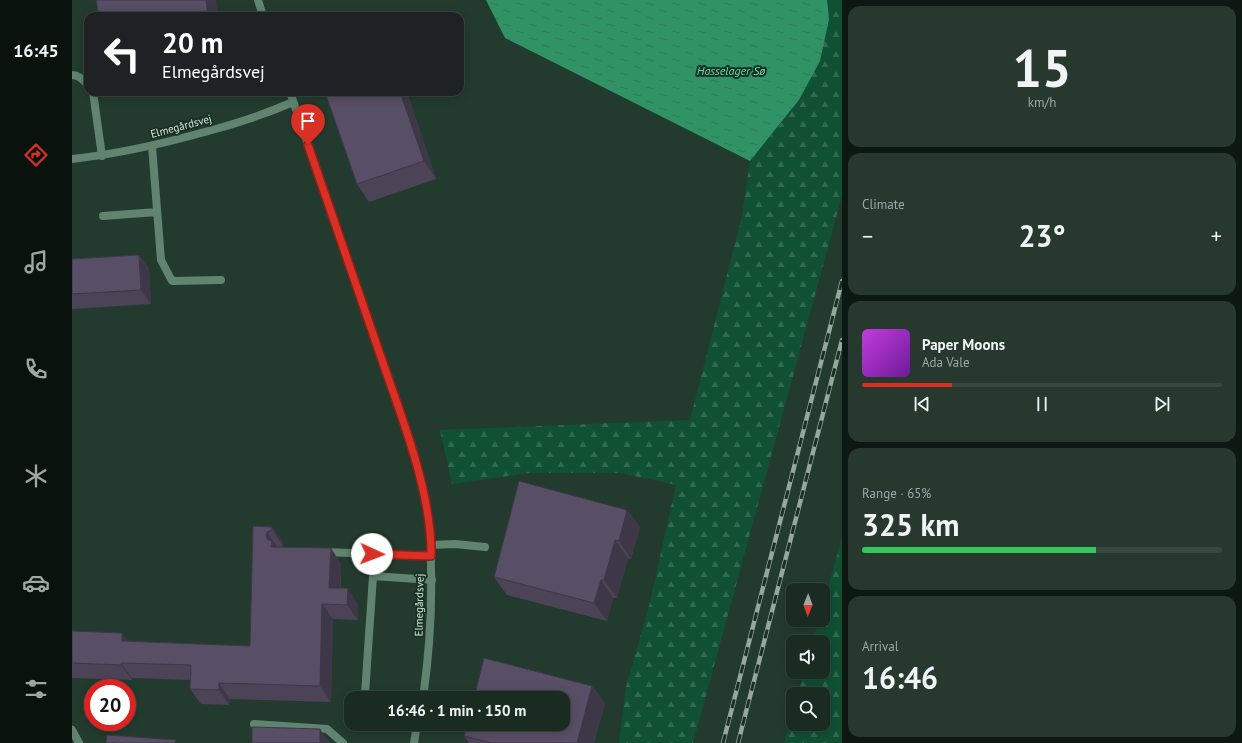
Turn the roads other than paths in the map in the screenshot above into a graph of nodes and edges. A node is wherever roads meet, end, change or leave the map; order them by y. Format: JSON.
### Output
{"nodes":[{"id":1,"x":258,"y":0,"type":"edge"},
{"id":2,"x":262,"y":12,"type":"edge"},
{"id":3,"x":72,"y":75,"type":"edge"},
{"id":4,"x":84,"y":81,"type":"edge"},
{"id":5,"x":94,"y":96,"type":"edge"},
{"id":6,"x":291,"y":96,"type":"edge"},
{"id":7,"x":293,"y":102,"type":"junction"},
{"id":8,"x":152,"y":146,"type":"junction"},
{"id":9,"x":102,"y":156,"type":"junction"},
{"id":10,"x":72,"y":159,"type":"edge"},
{"id":11,"x":157,"y":212,"type":"junction"},
{"id":12,"x":103,"y":216,"type":"dead end"},
{"id":13,"x":221,"y":280,"type":"dead end"},
{"id":14,"x":431,"y":545,"type":"junction"},
{"id":15,"x":485,"y":547,"type":"dead end"},
{"id":16,"x":314,"y":552,"type":"edge"},
{"id":17,"x":431,"y":556,"type":"junction"},
{"id":18,"x":432,"y":580,"type":"junction"},
{"id":19,"x":365,"y":691,"type":"edge"},
{"id":20,"x":424,"y":691,"type":"edge"},
{"id":21,"x":254,"y":724,"type":"dead end"},
{"id":22,"x":72,"y":730,"type":"edge"},
{"id":23,"x":417,"y":731,"type":"edge"},
{"id":24,"x":79,"y":743,"type":"edge"},
{"id":25,"x":343,"y":743,"type":"edge"},
{"id":26,"x":414,"y":743,"type":"edge"}],
"edges":[{"from":1,"to":2,"type":"street"},
{"from":3,"to":4,"type":"street"},
{"from":5,"to":9,"type":"street"},
{"from":6,"to":7,"type":"street","name":"Elmegårdsvej"},
{"from":7,"to":8,"type":"street","name":"Elmegårdsvej"},
{"from":7,"to":14,"type":"street","name":"Elmegårdsvej"},
{"from":8,"to":9,"type":"street","name":"Elmegårdsvej"},
{"from":8,"to":11,"type":"street"},
{"from":9,"to":10,"type":"street","name":"Elmegårdsvej"},
{"from":11,"to":12,"type":"street"},
{"from":11,"to":13,"type":"street"},
{"from":14,"to":15,"type":"street"},
{"from":14,"to":17,"type":"street","name":"Elmegårdsvej"},
{"from":16,"to":17,"type":"street"},
{"from":17,"to":18,"type":"street","name":"Elmegårdsvej"},
{"from":18,"to":19,"type":"street"},
{"from":18,"to":20,"type":"street","name":"Elmegårdsvej"},
{"from":21,"to":25,"type":"street"},
{"from":22,"to":24,"type":"street"},
{"from":23,"to":26,"type":"street"}]}
